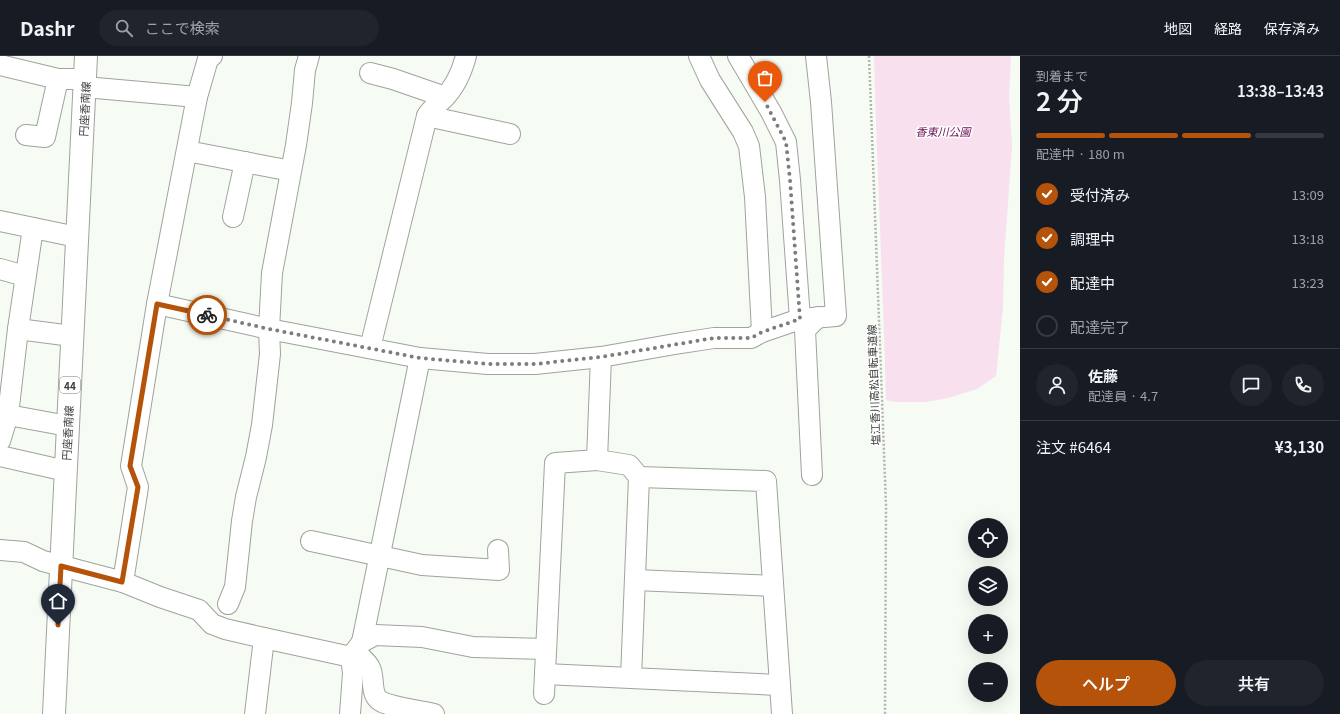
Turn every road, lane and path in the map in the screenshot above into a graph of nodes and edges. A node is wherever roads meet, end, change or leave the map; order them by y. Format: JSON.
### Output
{"nodes":[{"id":1,"x":86,"y":56,"type":"edge"},
{"id":2,"x":212,"y":56,"type":"edge"},
{"id":3,"x":309,"y":56,"type":"edge"},
{"id":4,"x":466,"y":56,"type":"edge"},
{"id":5,"x":699,"y":56,"type":"edge"},
{"id":6,"x":738,"y":56,"type":"edge"},
{"id":7,"x":816,"y":56,"type":"edge"},
{"id":8,"x":869,"y":56,"type":"edge"},
{"id":9,"x":0,"y":65,"type":"edge"},
{"id":10,"x":370,"y":73,"type":"dead end"},
{"id":11,"x":58,"y":79,"type":"junction"},
{"id":12,"x":85,"y":83,"type":"junction"},
{"id":13,"x":197,"y":97,"type":"junction"},
{"id":14,"x":445,"y":97,"type":"junction"},
{"id":15,"x":427,"y":116,"type":"junction"},
{"id":16,"x":510,"y":134,"type":"dead end"},
{"id":17,"x":26,"y":135,"type":"dead end"},
{"id":18,"x":187,"y":151,"type":"junction"},
{"id":19,"x":245,"y":162,"type":"junction"},
{"id":20,"x":281,"y":169,"type":"dead end"},
{"id":21,"x":233,"y":217,"type":"dead end"},
{"id":22,"x":0,"y":221,"type":"edge"},
{"id":23,"x":33,"y":228,"type":"junction"},
{"id":24,"x":77,"y":237,"type":"junction"},
{"id":25,"x":0,"y":269,"type":"edge"},
{"id":26,"x":25,"y":276,"type":"junction"},
{"id":27,"x":157,"y":304,"type":"junction"},
{"id":28,"x":809,"y":318,"type":"junction"},
{"id":29,"x":18,"y":329,"type":"junction"},
{"id":30,"x":269,"y":329,"type":"junction"},
{"id":31,"x":762,"y":332,"type":"junction"},
{"id":32,"x":72,"y":336,"type":"junction"},
{"id":33,"x":370,"y":348,"type":"junction"},
{"id":34,"x":601,"y":357,"type":"junction"},
{"id":35,"x":420,"y":358,"type":"junction"},
{"id":36,"x":8,"y":415,"type":"junction"},
{"id":37,"x":68,"y":426,"type":"junction"},
{"id":38,"x":0,"y":441,"type":"edge"},
{"id":39,"x":0,"y":456,"type":"edge"},
{"id":40,"x":596,"y":460,"type":"junction"},
{"id":41,"x":66,"y":470,"type":"junction"},
{"id":42,"x":812,"y":476,"type":"dead end"},
{"id":43,"x":639,"y":477,"type":"junction"},
{"id":44,"x":311,"y":541,"type":"dead end"},
{"id":45,"x":0,"y":550,"type":"edge"},
{"id":46,"x":498,"y":550,"type":"dead end"},
{"id":47,"x":379,"y":556,"type":"junction"},
{"id":48,"x":61,"y":566,"type":"junction"},
{"id":49,"x":635,"y":580,"type":"junction"},
{"id":50,"x":122,"y":582,"type":"junction"},
{"id":51,"x":773,"y":586,"type":"junction"},
{"id":52,"x":228,"y":604,"type":"dead end"},
{"id":53,"x":264,"y":638,"type":"junction"},
{"id":54,"x":546,"y":649,"type":"junction"},
{"id":55,"x":356,"y":650,"type":"junction"},
{"id":56,"x":545,"y":674,"type":"junction"},
{"id":57,"x":631,"y":678,"type":"junction"},
{"id":58,"x":779,"y":685,"type":"junction"},
{"id":59,"x":544,"y":694,"type":"dead end"},
{"id":60,"x":401,"y":711,"type":"edge"},
{"id":61,"x":54,"y":714,"type":"edge"},
{"id":62,"x":255,"y":714,"type":"edge"},
{"id":63,"x":350,"y":714,"type":"edge"},
{"id":64,"x":434,"y":714,"type":"edge"},
{"id":65,"x":782,"y":714,"type":"edge"},
{"id":66,"x":885,"y":714,"type":"edge"}],
"edges":[{"from":1,"to":12,"type":"main road","name":"円座香南線","number":"44"},
{"from":2,"to":13,"type":"street"},
{"from":3,"to":30,"type":"street"},
{"from":4,"to":14,"type":"street"},
{"from":5,"to":31,"type":"street"},
{"from":6,"to":28,"type":"street"},
{"from":7,"to":28,"type":"street"},
{"from":8,"to":66,"type":"path","name":"塩江香川高松自転車道線"},
{"from":9,"to":11,"type":"street"},
{"from":10,"to":14,"type":"street"},
{"from":11,"to":12,"type":"street"},
{"from":11,"to":17,"type":"street"},
{"from":12,"to":13,"type":"street"},
{"from":12,"to":24,"type":"main road","name":"円座香南線","number":"44"},
{"from":13,"to":18,"type":"street"},
{"from":14,"to":15,"type":"street"},
{"from":15,"to":16,"type":"street"},
{"from":15,"to":33,"type":"street"},
{"from":18,"to":19,"type":"street"},
{"from":18,"to":27,"type":"street"},
{"from":19,"to":20,"type":"street"},
{"from":19,"to":21,"type":"street"},
{"from":22,"to":23,"type":"street"},
{"from":23,"to":24,"type":"street"},
{"from":23,"to":26,"type":"street"},
{"from":24,"to":32,"type":"main road","name":"円座香南線","number":"44"},
{"from":25,"to":26,"type":"street"},
{"from":26,"to":29,"type":"street"},
{"from":27,"to":30,"type":"street"},
{"from":27,"to":50,"type":"street"},
{"from":28,"to":31,"type":"street"},
{"from":28,"to":42,"type":"street"},
{"from":29,"to":32,"type":"street"},
{"from":29,"to":36,"type":"street"},
{"from":30,"to":33,"type":"street"},
{"from":30,"to":52,"type":"street"},
{"from":31,"to":34,"type":"street"},
{"from":32,"to":37,"type":"main road","name":"円座香南線","number":"44"},
{"from":33,"to":35,"type":"street"},
{"from":34,"to":35,"type":"street"},
{"from":34,"to":40,"type":"street"},
{"from":35,"to":47,"type":"street"},
{"from":36,"to":37,"type":"street"},
{"from":36,"to":38,"type":"street"},
{"from":37,"to":41,"type":"main road","name":"円座香南線","number":"44"},
{"from":39,"to":41,"type":"street"},
{"from":40,"to":43,"type":"street"},
{"from":40,"to":54,"type":"street"},
{"from":41,"to":48,"type":"main road","name":"円座香南線","number":"44"},
{"from":43,"to":49,"type":"street"},
{"from":43,"to":51,"type":"street"},
{"from":44,"to":47,"type":"street"},
{"from":45,"to":48,"type":"street"},
{"from":46,"to":47,"type":"street"},
{"from":47,"to":55,"type":"street"},
{"from":48,"to":50,"type":"street"},
{"from":48,"to":61,"type":"main road","name":"円座香南線","number":"44"},
{"from":49,"to":51,"type":"street"},
{"from":49,"to":57,"type":"street"},
{"from":50,"to":53,"type":"street"},
{"from":51,"to":58,"type":"street"},
{"from":53,"to":55,"type":"street"},
{"from":53,"to":62,"type":"street"},
{"from":54,"to":55,"type":"street"},
{"from":54,"to":56,"type":"street"},
{"from":55,"to":60,"type":"street"},
{"from":55,"to":63,"type":"street"},
{"from":56,"to":57,"type":"street"},
{"from":56,"to":59,"type":"street"},
{"from":57,"to":58,"type":"street"},
{"from":58,"to":65,"type":"street"},
{"from":60,"to":64,"type":"street"}]}
